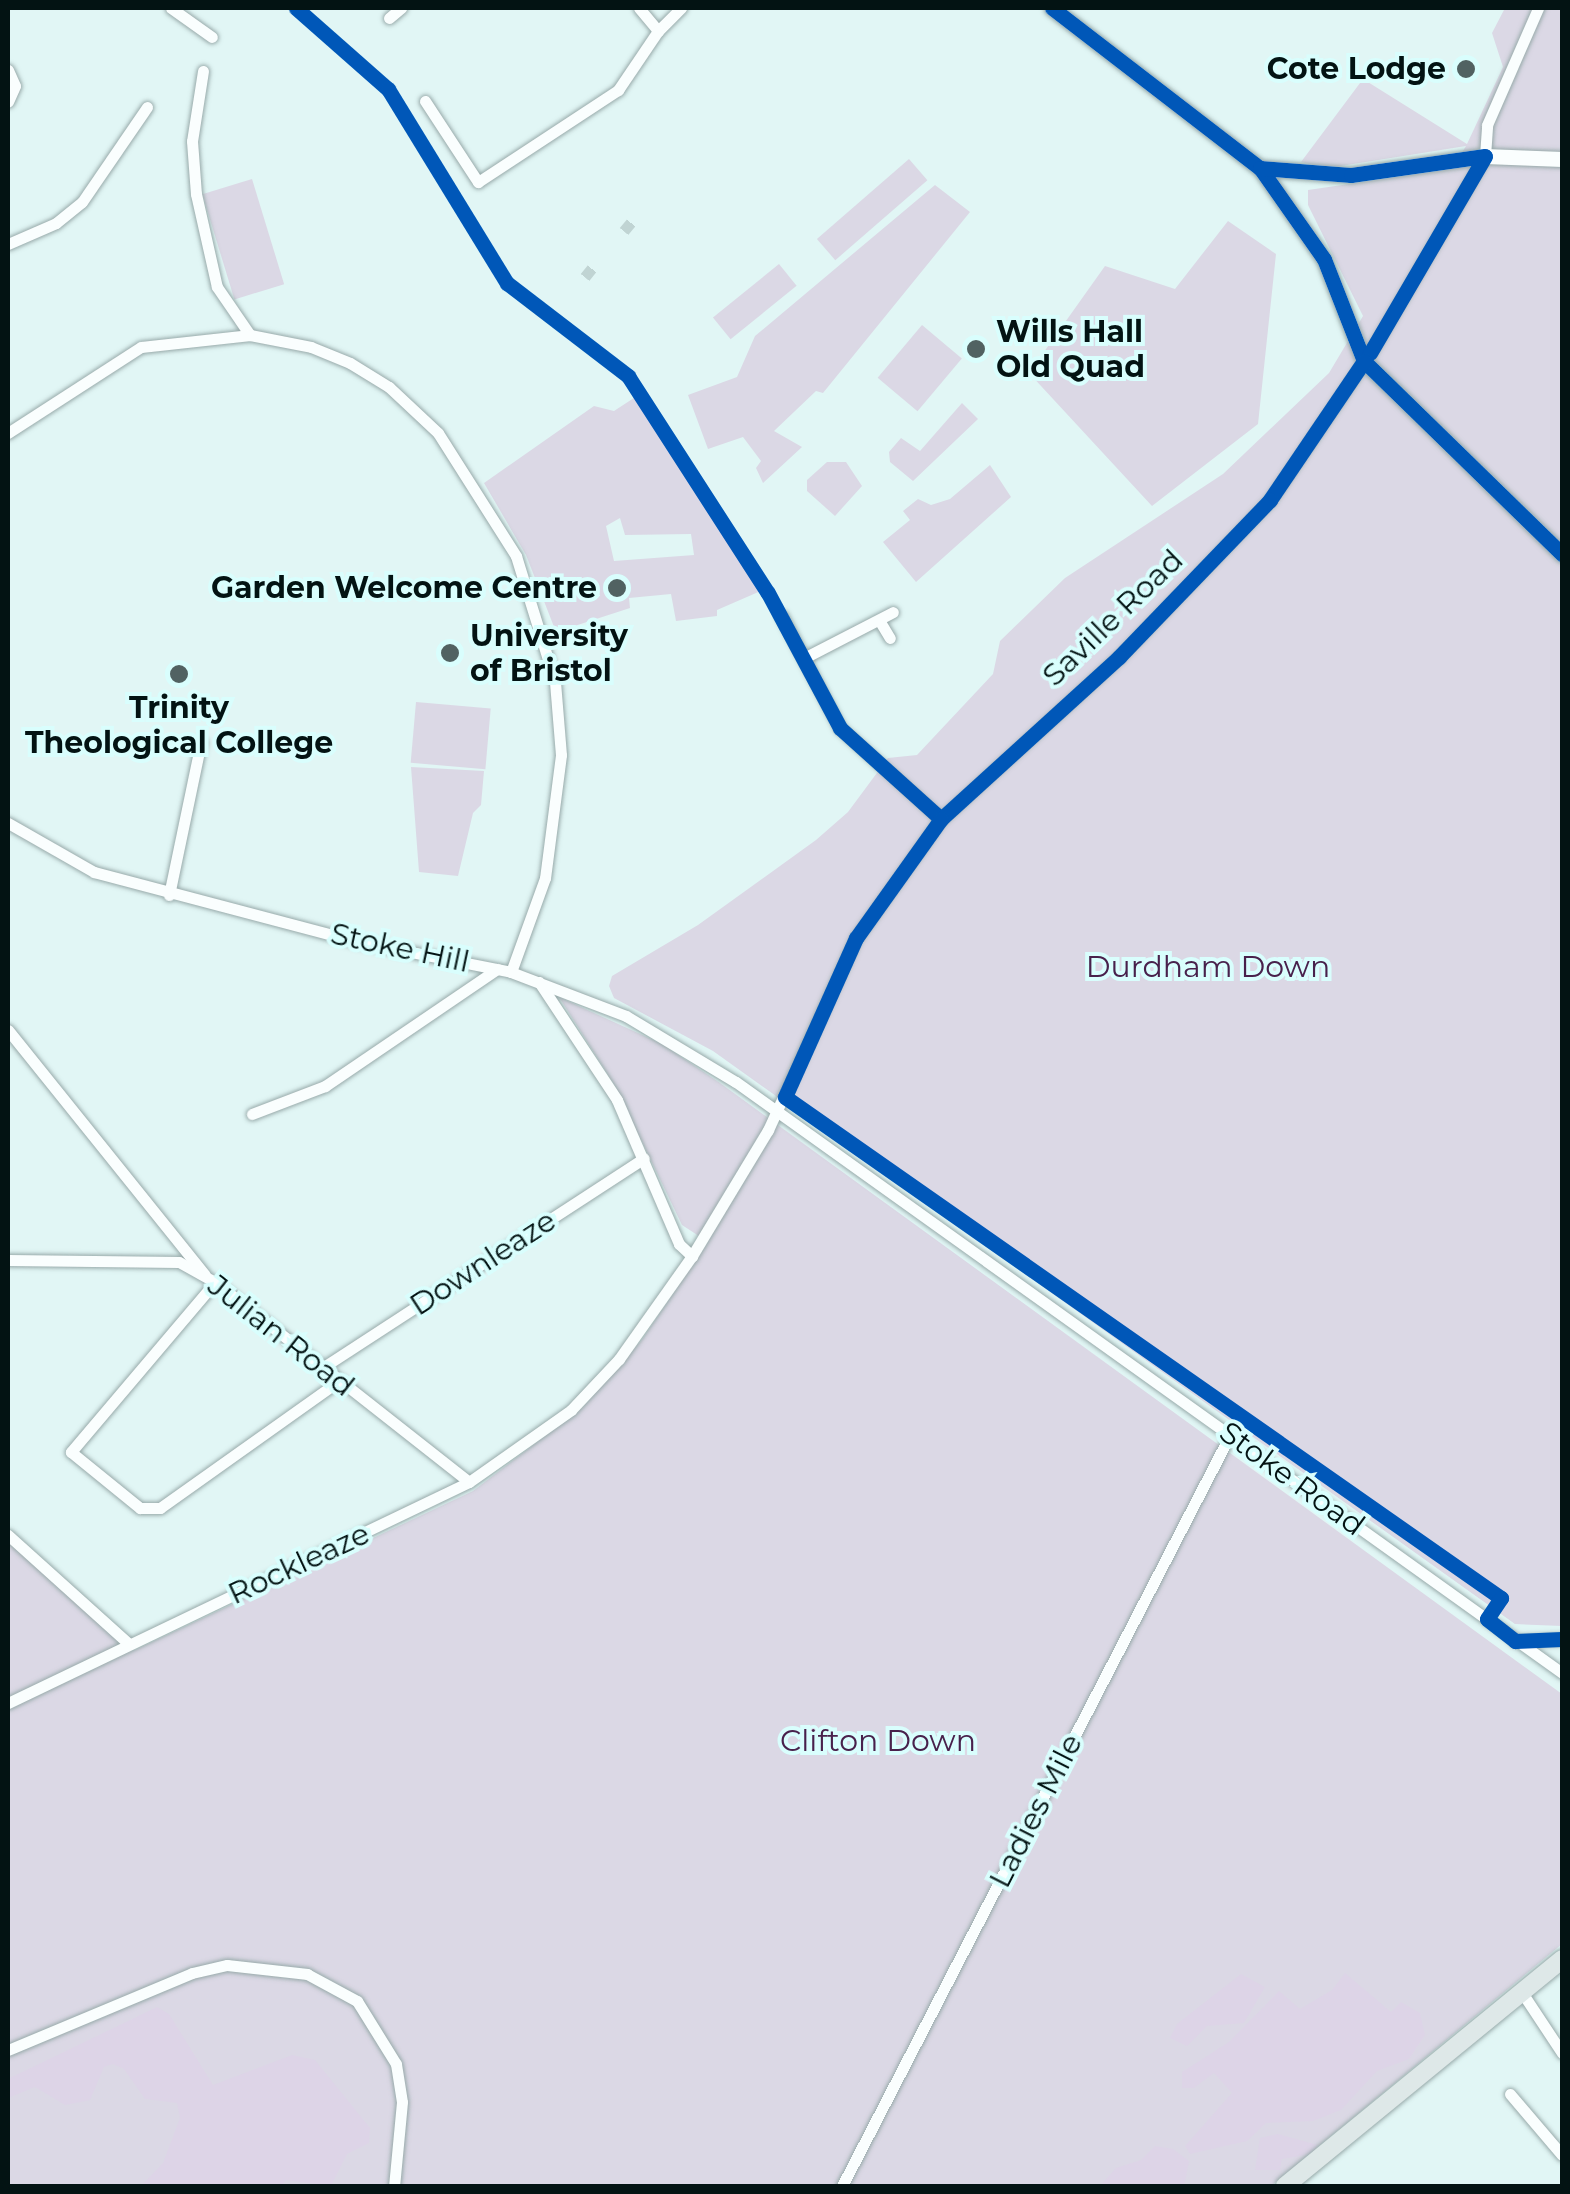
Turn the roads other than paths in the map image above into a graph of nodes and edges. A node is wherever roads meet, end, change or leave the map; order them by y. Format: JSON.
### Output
{"nodes":[{"id":1,"x":171,"y":8,"type":"edge"},
{"id":2,"x":402,"y":8,"type":"edge"},
{"id":3,"x":638,"y":8,"type":"edge"},
{"id":4,"x":681,"y":8,"type":"edge"},
{"id":5,"x":1052,"y":8,"type":"edge"},
{"id":6,"x":1538,"y":8,"type":"edge"},
{"id":7,"x":389,"y":18,"type":"dead end"},
{"id":8,"x":658,"y":31,"type":"junction"},
{"id":9,"x":212,"y":37,"type":"dead end"},
{"id":10,"x":8,"y":70,"type":"edge"},
{"id":11,"x":203,"y":71,"type":"dead end"},
{"id":12,"x":425,"y":100,"type":"dead end"},
{"id":13,"x":8,"y":102,"type":"edge"},
{"id":14,"x":147,"y":107,"type":"dead end"},
{"id":15,"x":1485,"y":156,"type":"junction"},
{"id":16,"x":1562,"y":159,"type":"edge"},
{"id":17,"x":1260,"y":168,"type":"junction"},
{"id":18,"x":9,"y":240,"type":"edge"},
{"id":19,"x":250,"y":335,"type":"junction"},
{"id":20,"x":1370,"y":362,"type":"junction"},
{"id":21,"x":8,"y":433,"type":"edge"},
{"id":22,"x":1562,"y":554,"type":"edge"},
{"id":23,"x":893,"y":612,"type":"dead end"},
{"id":24,"x":782,"y":616,"type":"dead end"},
{"id":25,"x":879,"y":620,"type":"junction"},
{"id":26,"x":890,"y":638,"type":"dead end"},
{"id":27,"x":804,"y":658,"type":"junction"},
{"id":28,"x":201,"y":742,"type":"dead end"},
{"id":29,"x":194,"y":777,"type":"junction"},
{"id":30,"x":210,"y":781,"type":"dead end"},
{"id":31,"x":941,"y":819,"type":"junction"},
{"id":32,"x":8,"y":823,"type":"edge"},
{"id":33,"x":169,"y":895,"type":"junction"},
{"id":34,"x":497,"y":969,"type":"junction"},
{"id":35,"x":511,"y":972,"type":"junction"},
{"id":36,"x":538,"y":980,"type":"junction"},
{"id":37,"x":8,"y":1030,"type":"edge"},
{"id":38,"x":778,"y":1112,"type":"junction"},
{"id":39,"x":252,"y":1114,"type":"dead end"},
{"id":40,"x":644,"y":1158,"type":"junction"},
{"id":41,"x":692,"y":1256,"type":"junction"},
{"id":42,"x":8,"y":1260,"type":"edge"},
{"id":43,"x":210,"y":1278,"type":"junction"},
{"id":44,"x":322,"y":1368,"type":"junction"},
{"id":45,"x":339,"y":1381,"type":"junction"},
{"id":46,"x":1230,"y":1435,"type":"junction"},
{"id":47,"x":469,"y":1482,"type":"junction"},
{"id":48,"x":8,"y":1535,"type":"edge"},
{"id":49,"x":1562,"y":1639,"type":"edge"},
{"id":50,"x":1515,"y":1640,"type":"junction"},
{"id":51,"x":128,"y":1644,"type":"junction"},
{"id":52,"x":1562,"y":1673,"type":"edge"},
{"id":53,"x":8,"y":1702,"type":"edge"},
{"id":54,"x":1562,"y":1959,"type":"edge"},
{"id":55,"x":1523,"y":1994,"type":"junction"},
{"id":56,"x":8,"y":2050,"type":"edge"},
{"id":57,"x":1562,"y":2053,"type":"edge"},
{"id":58,"x":1510,"y":2094,"type":"dead end"},
{"id":59,"x":1562,"y":2154,"type":"edge"},
{"id":60,"x":394,"y":2186,"type":"edge"},
{"id":61,"x":842,"y":2186,"type":"edge"},
{"id":62,"x":1285,"y":2186,"type":"edge"}],
"edges":[{"from":1,"to":9,"type":"street"},
{"from":2,"to":7,"type":"street"},
{"from":3,"to":8,"type":"street"},
{"from":4,"to":8,"type":"street"},
{"from":5,"to":17,"type":"main road"},
{"from":6,"to":15,"type":"street","name":"Saville Road"},
{"from":8,"to":12,"type":"street"},
{"from":10,"to":13,"type":"street"},
{"from":11,"to":19,"type":"street"},
{"from":14,"to":18,"type":"street"},
{"from":15,"to":16,"type":"main road"},
{"from":15,"to":17,"type":"main road"},
{"from":15,"to":20,"type":"street","name":"Saville Road"},
{"from":17,"to":20,"type":"main road"},
{"from":19,"to":21,"type":"street"},
{"from":19,"to":35,"type":"street"},
{"from":20,"to":22,"type":"main road"},
{"from":20,"to":31,"type":"street","name":"Saville Road"},
{"from":23,"to":25,"type":"street"},
{"from":24,"to":27,"type":"street"},
{"from":25,"to":26,"type":"street"},
{"from":25,"to":27,"type":"street"},
{"from":27,"to":31,"type":"street"},
{"from":28,"to":29,"type":"street"},
{"from":29,"to":30,"type":"street"},
{"from":29,"to":33,"type":"street"},
{"from":31,"to":38,"type":"street","name":"Saville Road"},
{"from":32,"to":33,"type":"street","name":"Stoke Hill"},
{"from":33,"to":34,"type":"street","name":"Stoke Hill"},
{"from":34,"to":35,"type":"street","name":"Stoke Hill"},
{"from":34,"to":39,"type":"street"},
{"from":35,"to":36,"type":"street","name":"Stoke Hill"},
{"from":36,"to":38,"type":"street","name":"Stoke Hill"},
{"from":36,"to":40,"type":"street"},
{"from":37,"to":43,"type":"street"},
{"from":38,"to":41,"type":"street"},
{"from":38,"to":46,"type":"street","name":"Stoke Road"},
{"from":40,"to":41,"type":"street"},
{"from":40,"to":44,"type":"street","name":"Downleaze"},
{"from":41,"to":47,"type":"street"},
{"from":42,"to":43,"type":"street","name":"Julian Road"},
{"from":43,"to":44,"type":"street","name":"Julian Road"},
{"from":43,"to":45,"type":"street"},
{"from":44,"to":45,"type":"street","name":"Julian Road"},
{"from":45,"to":47,"type":"street","name":"Julian Road"},
{"from":46,"to":50,"type":"street","name":"Stoke Road"},
{"from":46,"to":61,"type":"street","name":"Ladies Mile"},
{"from":47,"to":51,"type":"street","name":"Rockleaze"},
{"from":48,"to":51,"type":"street"},
{"from":49,"to":50,"type":"street"},
{"from":50,"to":52,"type":"street","name":"Stoke Road"},
{"from":51,"to":53,"type":"street","name":"Rockleaze"},
{"from":54,"to":55,"type":"main road"},
{"from":55,"to":57,"type":"street"},
{"from":55,"to":62,"type":"main road"},
{"from":56,"to":60,"type":"street"},
{"from":58,"to":59,"type":"street"}]}
